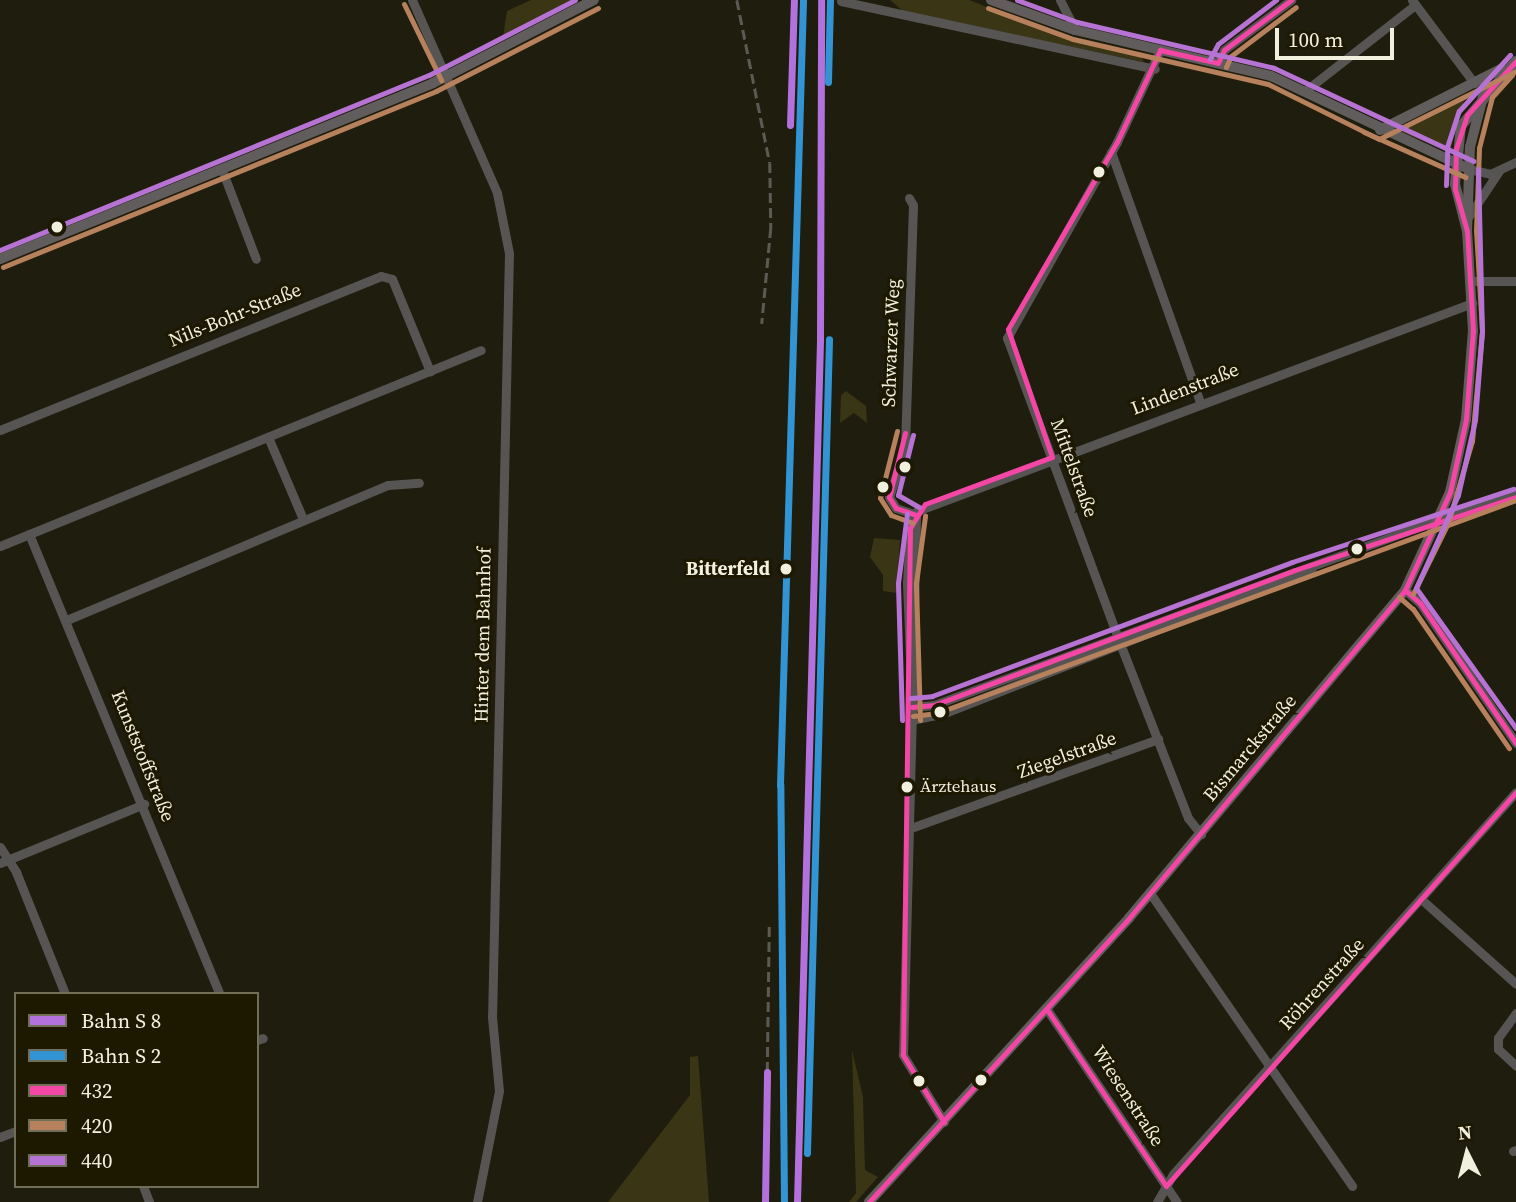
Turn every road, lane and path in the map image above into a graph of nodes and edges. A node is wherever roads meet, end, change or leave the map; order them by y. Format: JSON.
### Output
{"nodes":[{"id":1,"x":412,"y":0,"type":"edge"},
{"id":2,"x":594,"y":0,"type":"edge"},
{"id":3,"x":991,"y":0,"type":"edge"},
{"id":4,"x":1291,"y":0,"type":"edge"},
{"id":5,"x":841,"y":1,"type":"edge"},
{"id":6,"x":1061,"y":1,"type":"edge"},
{"id":7,"x":1414,"y":3,"type":"edge"},
{"id":8,"x":1049,"y":22,"type":"junction"},
{"id":9,"x":1075,"y":30,"type":"junction"},
{"id":10,"x":1160,"y":50,"type":"junction"},
{"id":11,"x":1218,"y":62,"type":"junction"},
{"id":12,"x":1514,"y":62,"type":"edge"},
{"id":13,"x":1155,"y":69,"type":"junction"},
{"id":14,"x":449,"y":76,"type":"junction"},
{"id":15,"x":1474,"y":83,"type":"junction"},
{"id":16,"x":1305,"y":91,"type":"junction"},
{"id":17,"x":1484,"y":93,"type":"junction"},
{"id":18,"x":1380,"y":130,"type":"junction"},
{"id":19,"x":1111,"y":152,"type":"junction"},
{"id":20,"x":1516,"y":162,"type":"edge"},
{"id":21,"x":1455,"y":164,"type":"junction"},
{"id":22,"x":1469,"y":169,"type":"junction"},
{"id":23,"x":222,"y":170,"type":"junction"},
{"id":24,"x":1499,"y":172,"type":"junction"},
{"id":25,"x":909,"y":198,"type":"dead end"},
{"id":26,"x":1469,"y":216,"type":"junction"},
{"id":27,"x":1467,"y":231,"type":"junction"},
{"id":28,"x":0,"y":259,"type":"edge"},
{"id":29,"x":257,"y":259,"type":"dead end"},
{"id":30,"x":1471,"y":281,"type":"junction"},
{"id":31,"x":1516,"y":281,"type":"edge"},
{"id":32,"x":1472,"y":303,"type":"junction"},
{"id":33,"x":481,"y":350,"type":"dead end"},
{"id":34,"x":430,"y":371,"type":"junction"},
{"id":35,"x":1200,"y":402,"type":"junction"},
{"id":36,"x":0,"y":430,"type":"edge"},
{"id":37,"x":268,"y":437,"type":"junction"},
{"id":38,"x":1052,"y":457,"type":"junction"},
{"id":39,"x":419,"y":483,"type":"dead end"},
{"id":40,"x":1516,"y":491,"type":"edge"},
{"id":41,"x":1516,"y":497,"type":"edge"},
{"id":42,"x":1502,"y":498,"type":"junction"},
{"id":43,"x":916,"y":515,"type":"junction"},
{"id":44,"x":303,"y":519,"type":"junction"},
{"id":45,"x":1440,"y":520,"type":"junction"},
{"id":46,"x":29,"y":534,"type":"junction"},
{"id":47,"x":0,"y":546,"type":"edge"},
{"id":48,"x":1405,"y":590,"type":"junction"},
{"id":49,"x":69,"y":619,"type":"junction"},
{"id":50,"x":1119,"y":642,"type":"junction"},
{"id":51,"x":912,"y":707,"type":"junction"},
{"id":52,"x":911,"y":720,"type":"junction"},
{"id":53,"x":1158,"y":739,"type":"junction"},
{"id":54,"x":1516,"y":743,"type":"edge"},
{"id":55,"x":1516,"y":792,"type":"edge"},
{"id":56,"x":144,"y":804,"type":"junction"},
{"id":57,"x":908,"y":829,"type":"junction"},
{"id":58,"x":1201,"y":834,"type":"junction"},
{"id":59,"x":0,"y":847,"type":"edge"},
{"id":60,"x":4,"y":861,"type":"edge"},
{"id":61,"x":1150,"y":893,"type":"junction"},
{"id":62,"x":1421,"y":899,"type":"junction"},
{"id":63,"x":1516,"y":983,"type":"edge"},
{"id":64,"x":64,"y":992,"type":"edge"},
{"id":65,"x":219,"y":992,"type":"edge"},
{"id":66,"x":1048,"y":1011,"type":"junction"},
{"id":67,"x":1516,"y":1013,"type":"edge"},
{"id":68,"x":1516,"y":1066,"type":"edge"},
{"id":69,"x":1272,"y":1067,"type":"junction"},
{"id":70,"x":944,"y":1122,"type":"junction"},
{"id":71,"x":1166,"y":1186,"type":"junction"},
{"id":72,"x":1352,"y":1186,"type":"dead end"},
{"id":73,"x":477,"y":1202,"type":"edge"},
{"id":74,"x":869,"y":1202,"type":"edge"},
{"id":75,"x":1157,"y":1202,"type":"edge"},
{"id":76,"x":1177,"y":1202,"type":"edge"}],
"edges":[{"from":1,"to":14,"type":"street","name":"Hinter dem Bahnhof"},
{"from":2,"to":14,"type":"main road"},
{"from":3,"to":8,"type":"main road"},
{"from":4,"to":11,"type":"street"},
{"from":5,"to":13,"type":"street"},
{"from":6,"to":8,"type":"street"},
{"from":6,"to":9,"type":"street"},
{"from":7,"to":15,"type":"street"},
{"from":7,"to":16,"type":"street"},
{"from":8,"to":9,"type":"main road"},
{"from":9,"to":10,"type":"main road"},
{"from":10,"to":11,"type":"main road"},
{"from":10,"to":13,"type":"street","name":"Mittelstraße"},
{"from":11,"to":16,"type":"main road"},
{"from":12,"to":15,"type":"main road"},
{"from":12,"to":17,"type":"main road","name":"Bismarckstraße"},
{"from":13,"to":19,"type":"street","name":"Mittelstraße"},
{"from":14,"to":23,"type":"main road"},
{"from":14,"to":73,"type":"street","name":"Hinter dem Bahnhof"},
{"from":15,"to":18,"type":"main road"},
{"from":16,"to":18,"type":"main road"},
{"from":17,"to":21,"type":"main road","name":"Bismarckstraße"},
{"from":17,"to":22,"type":"main road","name":"Bismarckstraße"},
{"from":18,"to":21,"type":"main road"},
{"from":19,"to":35,"type":"street"},
{"from":19,"to":38,"type":"street","name":"Mittelstraße"},
{"from":20,"to":24,"type":"street"},
{"from":21,"to":22,"type":"main road"},
{"from":21,"to":27,"type":"main road","name":"Bismarckstraße"},
{"from":22,"to":24,"type":"street"},
{"from":22,"to":26,"type":"main road","name":"Bismarckstraße"},
{"from":23,"to":28,"type":"main road"},
{"from":23,"to":29,"type":"street"},
{"from":24,"to":26,"type":"street"},
{"from":25,"to":43,"type":"street","name":"Schwarzer Weg"},
{"from":26,"to":27,"type":"main road","name":"Bismarckstraße"},
{"from":27,"to":30,"type":"main road","name":"Bismarckstraße"},
{"from":30,"to":31,"type":"street"},
{"from":30,"to":32,"type":"main road","name":"Bismarckstraße"},
{"from":32,"to":35,"type":"street","name":"Lindenstraße"},
{"from":32,"to":45,"type":"main road","name":"Bismarckstraße"},
{"from":33,"to":34,"type":"street"},
{"from":34,"to":36,"type":"street","name":"Nils-Bohr-Straße"},
{"from":34,"to":37,"type":"street"},
{"from":35,"to":38,"type":"street","name":"Lindenstraße"},
{"from":37,"to":44,"type":"street"},
{"from":37,"to":46,"type":"street"},
{"from":38,"to":43,"type":"street","name":"Lindenstraße"},
{"from":38,"to":50,"type":"street","name":"Mittelstraße"},
{"from":39,"to":44,"type":"street"},
{"from":40,"to":42,"type":"street"},
{"from":41,"to":42,"type":"street"},
{"from":42,"to":45,"type":"street"},
{"from":43,"to":51,"type":"street"},
{"from":44,"to":49,"type":"street"},
{"from":45,"to":48,"type":"main road","name":"Bismarckstraße"},
{"from":45,"to":50,"type":"street"},
{"from":46,"to":47,"type":"street"},
{"from":46,"to":49,"type":"street","name":"Kunststoffstraße"},
{"from":48,"to":54,"type":"street"},
{"from":48,"to":58,"type":"main road","name":"Bismarckstraße"},
{"from":49,"to":56,"type":"street","name":"Kunststoffstraße"},
{"from":50,"to":51,"type":"street"},
{"from":50,"to":52,"type":"street"},
{"from":50,"to":53,"type":"street","name":"Mittelstraße"},
{"from":51,"to":52,"type":"street"},
{"from":52,"to":57,"type":"street"},
{"from":53,"to":57,"type":"street","name":"Ziegelstraße"},
{"from":53,"to":58,"type":"street","name":"Mittelstraße"},
{"from":55,"to":62,"type":"street","name":"Röhrenstraße"},
{"from":56,"to":60,"type":"street"},
{"from":56,"to":65,"type":"street","name":"Kunststoffstraße"},
{"from":57,"to":70,"type":"street"},
{"from":58,"to":61,"type":"main road","name":"Bismarckstraße"},
{"from":59,"to":60,"type":"street"},
{"from":60,"to":64,"type":"street"},
{"from":61,"to":66,"type":"main road","name":"Bismarckstraße"},
{"from":61,"to":69,"type":"street"},
{"from":62,"to":63,"type":"street"},
{"from":62,"to":69,"type":"street","name":"Röhrenstraße"},
{"from":66,"to":70,"type":"main road","name":"Bismarckstraße"},
{"from":66,"to":71,"type":"street","name":"Wiesenstraße"},
{"from":67,"to":68,"type":"street"},
{"from":69,"to":71,"type":"street","name":"Röhrenstraße"},
{"from":69,"to":72,"type":"street"},
{"from":70,"to":74,"type":"main road","name":"Bismarckstraße"},
{"from":71,"to":75,"type":"street","name":"Röhrenstraße"},
{"from":71,"to":76,"type":"street","name":"Wiesenstraße"}]}
